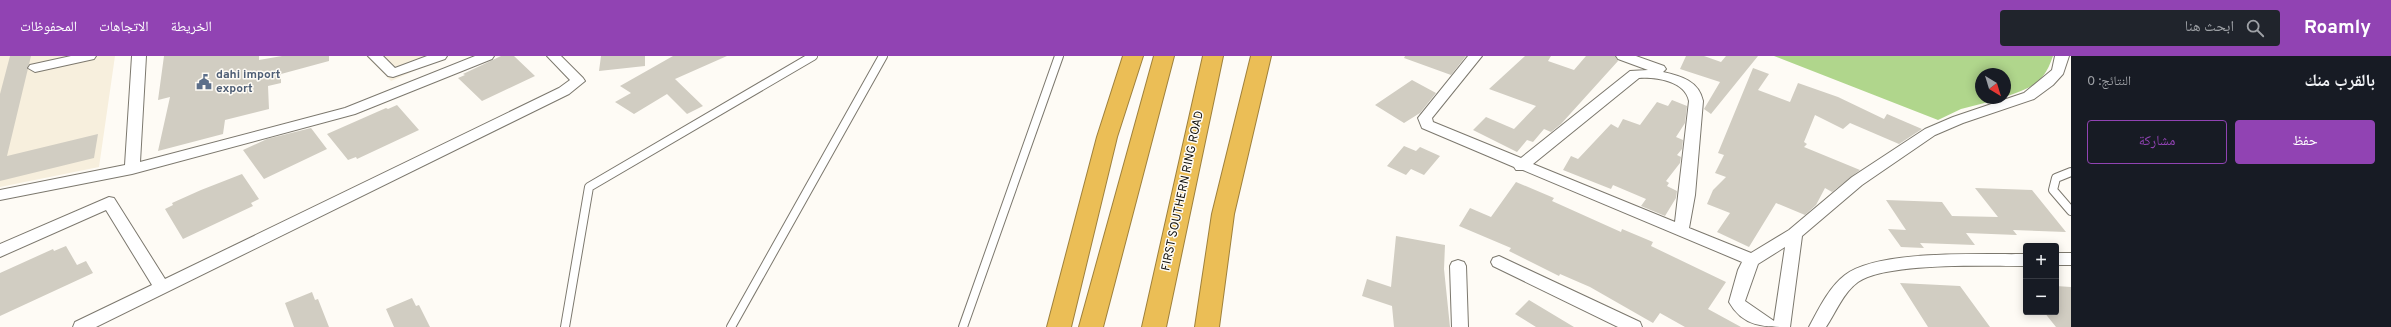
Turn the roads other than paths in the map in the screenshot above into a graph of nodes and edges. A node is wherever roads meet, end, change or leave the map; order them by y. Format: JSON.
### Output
{"nodes":[{"id":1,"x":89,"y":56,"type":"edge"},
{"id":2,"x":139,"y":56,"type":"edge"},
{"id":3,"x":376,"y":56,"type":"edge"},
{"id":4,"x":440,"y":56,"type":"edge"},
{"id":5,"x":487,"y":56,"type":"edge"},
{"id":6,"x":554,"y":56,"type":"edge"},
{"id":7,"x":813,"y":56,"type":"edge"},
{"id":8,"x":883,"y":56,"type":"edge"},
{"id":9,"x":1059,"y":56,"type":"edge"},
{"id":10,"x":1132,"y":56,"type":"edge"},
{"id":11,"x":1164,"y":56,"type":"edge"},
{"id":12,"x":1213,"y":56,"type":"edge"},
{"id":13,"x":1261,"y":56,"type":"edge"},
{"id":14,"x":1475,"y":56,"type":"edge"},
{"id":15,"x":1623,"y":56,"type":"edge"},
{"id":16,"x":2062,"y":56,"type":"edge"},
{"id":17,"x":35,"y":68,"type":"dead end"},
{"id":18,"x":1669,"y":73,"type":"dead end"},
{"id":19,"x":1521,"y":166,"type":"junction"},
{"id":20,"x":132,"y":169,"type":"junction"},
{"id":21,"x":2071,"y":172,"type":"edge"},
{"id":22,"x":0,"y":195,"type":"edge"},
{"id":23,"x":2071,"y":211,"type":"edge"},
{"id":24,"x":1681,"y":231,"type":"junction"},
{"id":25,"x":1795,"y":234,"type":"junction"},
{"id":26,"x":0,"y":251,"type":"edge"},
{"id":27,"x":2059,"y":259,"type":"edge"},
{"id":28,"x":2071,"y":259,"type":"edge"},
{"id":29,"x":1752,"y":260,"type":"junction"},
{"id":30,"x":2023,"y":260,"type":"edge"},
{"id":31,"x":1499,"y":262,"type":"dead end"},
{"id":32,"x":1458,"y":266,"type":"dead end"},
{"id":33,"x":162,"y":288,"type":"junction"},
{"id":34,"x":81,"y":327,"type":"edge"},
{"id":35,"x":565,"y":327,"type":"edge"},
{"id":36,"x":732,"y":327,"type":"edge"},
{"id":37,"x":963,"y":327,"type":"edge"},
{"id":38,"x":1059,"y":327,"type":"edge"},
{"id":39,"x":1091,"y":327,"type":"edge"},
{"id":40,"x":1154,"y":327,"type":"edge"},
{"id":41,"x":1207,"y":327,"type":"edge"},
{"id":42,"x":1460,"y":327,"type":"edge"},
{"id":43,"x":1634,"y":327,"type":"edge"},
{"id":44,"x":1770,"y":327,"type":"edge"},
{"id":45,"x":1782,"y":327,"type":"edge"},
{"id":46,"x":1817,"y":327,"type":"edge"}],
"edges":[{"from":1,"to":17,"type":"street"},
{"from":2,"to":20,"type":"street"},
{"from":3,"to":4,"type":"street"},
{"from":5,"to":20,"type":"street"},
{"from":6,"to":33,"type":"street"},
{"from":7,"to":35,"type":"lane"},
{"from":8,"to":36,"type":"lane"},
{"from":9,"to":37,"type":"lane"},
{"from":10,"to":38,"type":"highway"},
{"from":11,"to":39,"type":"highway"},
{"from":12,"to":40,"type":"highway","name":"FIRST SOUTHERN RING ROAD"},
{"from":13,"to":41,"type":"highway"},
{"from":14,"to":19,"type":"street"},
{"from":15,"to":18,"type":"street"},
{"from":16,"to":25,"type":"street"},
{"from":19,"to":24,"type":"street"},
{"from":19,"to":24,"type":"street"},
{"from":20,"to":22,"type":"street"},
{"from":21,"to":23,"type":"lane"},
{"from":24,"to":29,"type":"street"},
{"from":25,"to":29,"type":"street"},
{"from":25,"to":45,"type":"street"},
{"from":26,"to":33,"type":"street"},
{"from":27,"to":28,"type":"street"},
{"from":29,"to":44,"type":"street"},
{"from":30,"to":46,"type":"street"},
{"from":31,"to":43,"type":"street"},
{"from":32,"to":42,"type":"street"},
{"from":33,"to":34,"type":"street"}]}
